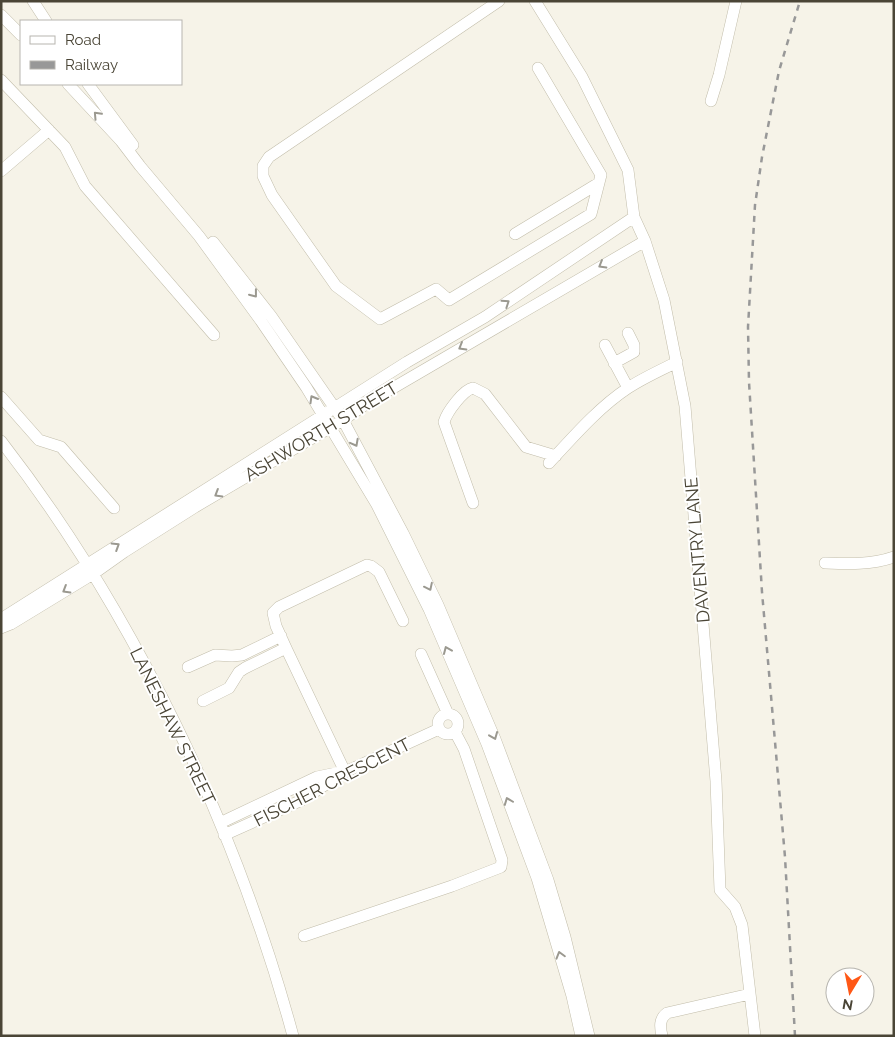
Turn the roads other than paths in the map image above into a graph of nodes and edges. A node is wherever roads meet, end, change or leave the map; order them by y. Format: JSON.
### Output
{"nodes":[{"id":1,"x":33,"y":1,"type":"edge"},
{"id":2,"x":498,"y":1,"type":"edge"},
{"id":3,"x":535,"y":1,"type":"edge"},
{"id":4,"x":736,"y":1,"type":"edge"},
{"id":5,"x":1,"y":15,"type":"edge"},
{"id":6,"x":45,"y":20,"type":"edge"},
{"id":7,"x":20,"y":34,"type":"edge"},
{"id":8,"x":538,"y":68,"type":"dead end"},
{"id":9,"x":1,"y":80,"type":"edge"},
{"id":10,"x":69,"y":85,"type":"edge"},
{"id":11,"x":89,"y":85,"type":"edge"},
{"id":12,"x":711,"y":102,"type":"dead end"},
{"id":13,"x":49,"y":130,"type":"junction"},
{"id":14,"x":143,"y":164,"type":"junction"},
{"id":15,"x":1,"y":171,"type":"edge"},
{"id":16,"x":599,"y":182,"type":"junction"},
{"id":17,"x":634,"y":217,"type":"junction"},
{"id":18,"x":515,"y":234,"type":"dead end"},
{"id":19,"x":645,"y":241,"type":"junction"},
{"id":20,"x":628,"y":333,"type":"dead end"},
{"id":21,"x":214,"y":335,"type":"dead end"},
{"id":22,"x":604,"y":345,"type":"dead end"},
{"id":23,"x":677,"y":362,"type":"junction"},
{"id":24,"x":614,"y":363,"type":"junction"},
{"id":25,"x":628,"y":388,"type":"junction"},
{"id":26,"x":1,"y":397,"type":"edge"},
{"id":27,"x":335,"y":408,"type":"junction"},
{"id":28,"x":323,"y":416,"type":"junction"},
{"id":29,"x":343,"y":420,"type":"junction"},
{"id":30,"x":330,"y":427,"type":"junction"},
{"id":31,"x":1,"y":441,"type":"edge"},
{"id":32,"x":473,"y":503,"type":"dead end"},
{"id":33,"x":114,"y":508,"type":"dead end"},
{"id":34,"x":894,"y":557,"type":"edge"},
{"id":35,"x":825,"y":563,"type":"dead end"},
{"id":36,"x":90,"y":569,"type":"junction"},
{"id":37,"x":1,"y":619,"type":"edge"},
{"id":38,"x":403,"y":621,"type":"dead end"},
{"id":39,"x":1,"y":628,"type":"edge"},
{"id":40,"x":280,"y":636,"type":"junction"},
{"id":41,"x":286,"y":648,"type":"junction"},
{"id":42,"x":420,"y":654,"type":"dead end"},
{"id":43,"x":188,"y":667,"type":"dead end"},
{"id":44,"x":203,"y":701,"type":"dead end"},
{"id":45,"x":448,"y":714,"type":"junction"},
{"id":46,"x":439,"y":729,"type":"junction"},
{"id":47,"x":456,"y":732,"type":"junction"},
{"id":48,"x":345,"y":772,"type":"junction"},
{"id":49,"x":220,"y":823,"type":"junction"},
{"id":50,"x":224,"y":835,"type":"junction"},
{"id":51,"x":304,"y":936,"type":"dead end"},
{"id":52,"x":750,"y":994,"type":"junction"},
{"id":53,"x":293,"y":1036,"type":"edge"},
{"id":54,"x":581,"y":1036,"type":"edge"},
{"id":55,"x":589,"y":1036,"type":"edge"},
{"id":56,"x":662,"y":1036,"type":"edge"},
{"id":57,"x":755,"y":1036,"type":"edge"}],
"edges":[{"from":1,"to":6,"type":"street"},
{"from":2,"to":16,"type":"street"},
{"from":3,"to":17,"type":"street","name":"DAVENTRY LANE"},
{"from":4,"to":12,"type":"street"},
{"from":5,"to":7,"type":"street"},
{"from":8,"to":16,"type":"street"},
{"from":9,"to":13,"type":"street"},
{"from":14,"to":10,"type":"street","one_way":true},
{"from":11,"to":14,"type":"street"},
{"from":13,"to":15,"type":"street"},
{"from":13,"to":21,"type":"street"},
{"from":14,"to":27,"type":"street","one_way":true},
{"from":28,"to":14,"type":"street","one_way":true},
{"from":16,"to":18,"type":"street"},
{"from":17,"to":19,"type":"street","name":"DAVENTRY LANE"},
{"from":27,"to":17,"type":"street","name":"ASHWORTH STREET","one_way":true},
{"from":19,"to":23,"type":"street","name":"DAVENTRY LANE"},
{"from":19,"to":29,"type":"street","name":"ASHWORTH STREET","one_way":true},
{"from":20,"to":24,"type":"street"},
{"from":22,"to":24,"type":"street"},
{"from":23,"to":25,"type":"street"},
{"from":23,"to":52,"type":"street","name":"DAVENTRY LANE"},
{"from":24,"to":25,"type":"street"},
{"from":25,"to":32,"type":"street"},
{"from":26,"to":33,"type":"street"},
{"from":27,"to":28,"type":"street","name":"ASHWORTH STREET"},
{"from":27,"to":29,"type":"street"},
{"from":28,"to":30,"type":"street"},
{"from":36,"to":28,"type":"street","name":"ASHWORTH STREET","one_way":true},
{"from":29,"to":30,"type":"street","name":"ASHWORTH STREET"},
{"from":29,"to":55,"type":"street","one_way":true},
{"from":30,"to":36,"type":"street","name":"ASHWORTH STREET","one_way":true},
{"from":54,"to":30,"type":"street","one_way":true},
{"from":31,"to":36,"type":"street","name":"LANESHAW STREET"},
{"from":34,"to":35,"type":"street"},
{"from":36,"to":37,"type":"street","name":"ASHWORTH STREET"},
{"from":36,"to":39,"type":"street","name":"ASHWORTH STREET","one_way":true},
{"from":36,"to":49,"type":"street","name":"LANESHAW STREET"},
{"from":38,"to":40,"type":"street"},
{"from":40,"to":41,"type":"street"},
{"from":40,"to":43,"type":"street"},
{"from":41,"to":44,"type":"street"},
{"from":41,"to":48,"type":"street"},
{"from":42,"to":45,"type":"street"},
{"from":45,"to":46,"type":"street"},
{"from":45,"to":47,"type":"street"},
{"from":46,"to":47,"type":"street"},
{"from":46,"to":48,"type":"street","name":"FISCHER CRESCENT"},
{"from":47,"to":51,"type":"street"},
{"from":48,"to":49,"type":"street"},
{"from":48,"to":50,"type":"street","name":"FISCHER CRESCENT"},
{"from":49,"to":50,"type":"street","name":"LANESHAW STREET"},
{"from":50,"to":53,"type":"street","name":"LANESHAW STREET"},
{"from":52,"to":56,"type":"street"},
{"from":52,"to":57,"type":"street"}]}
